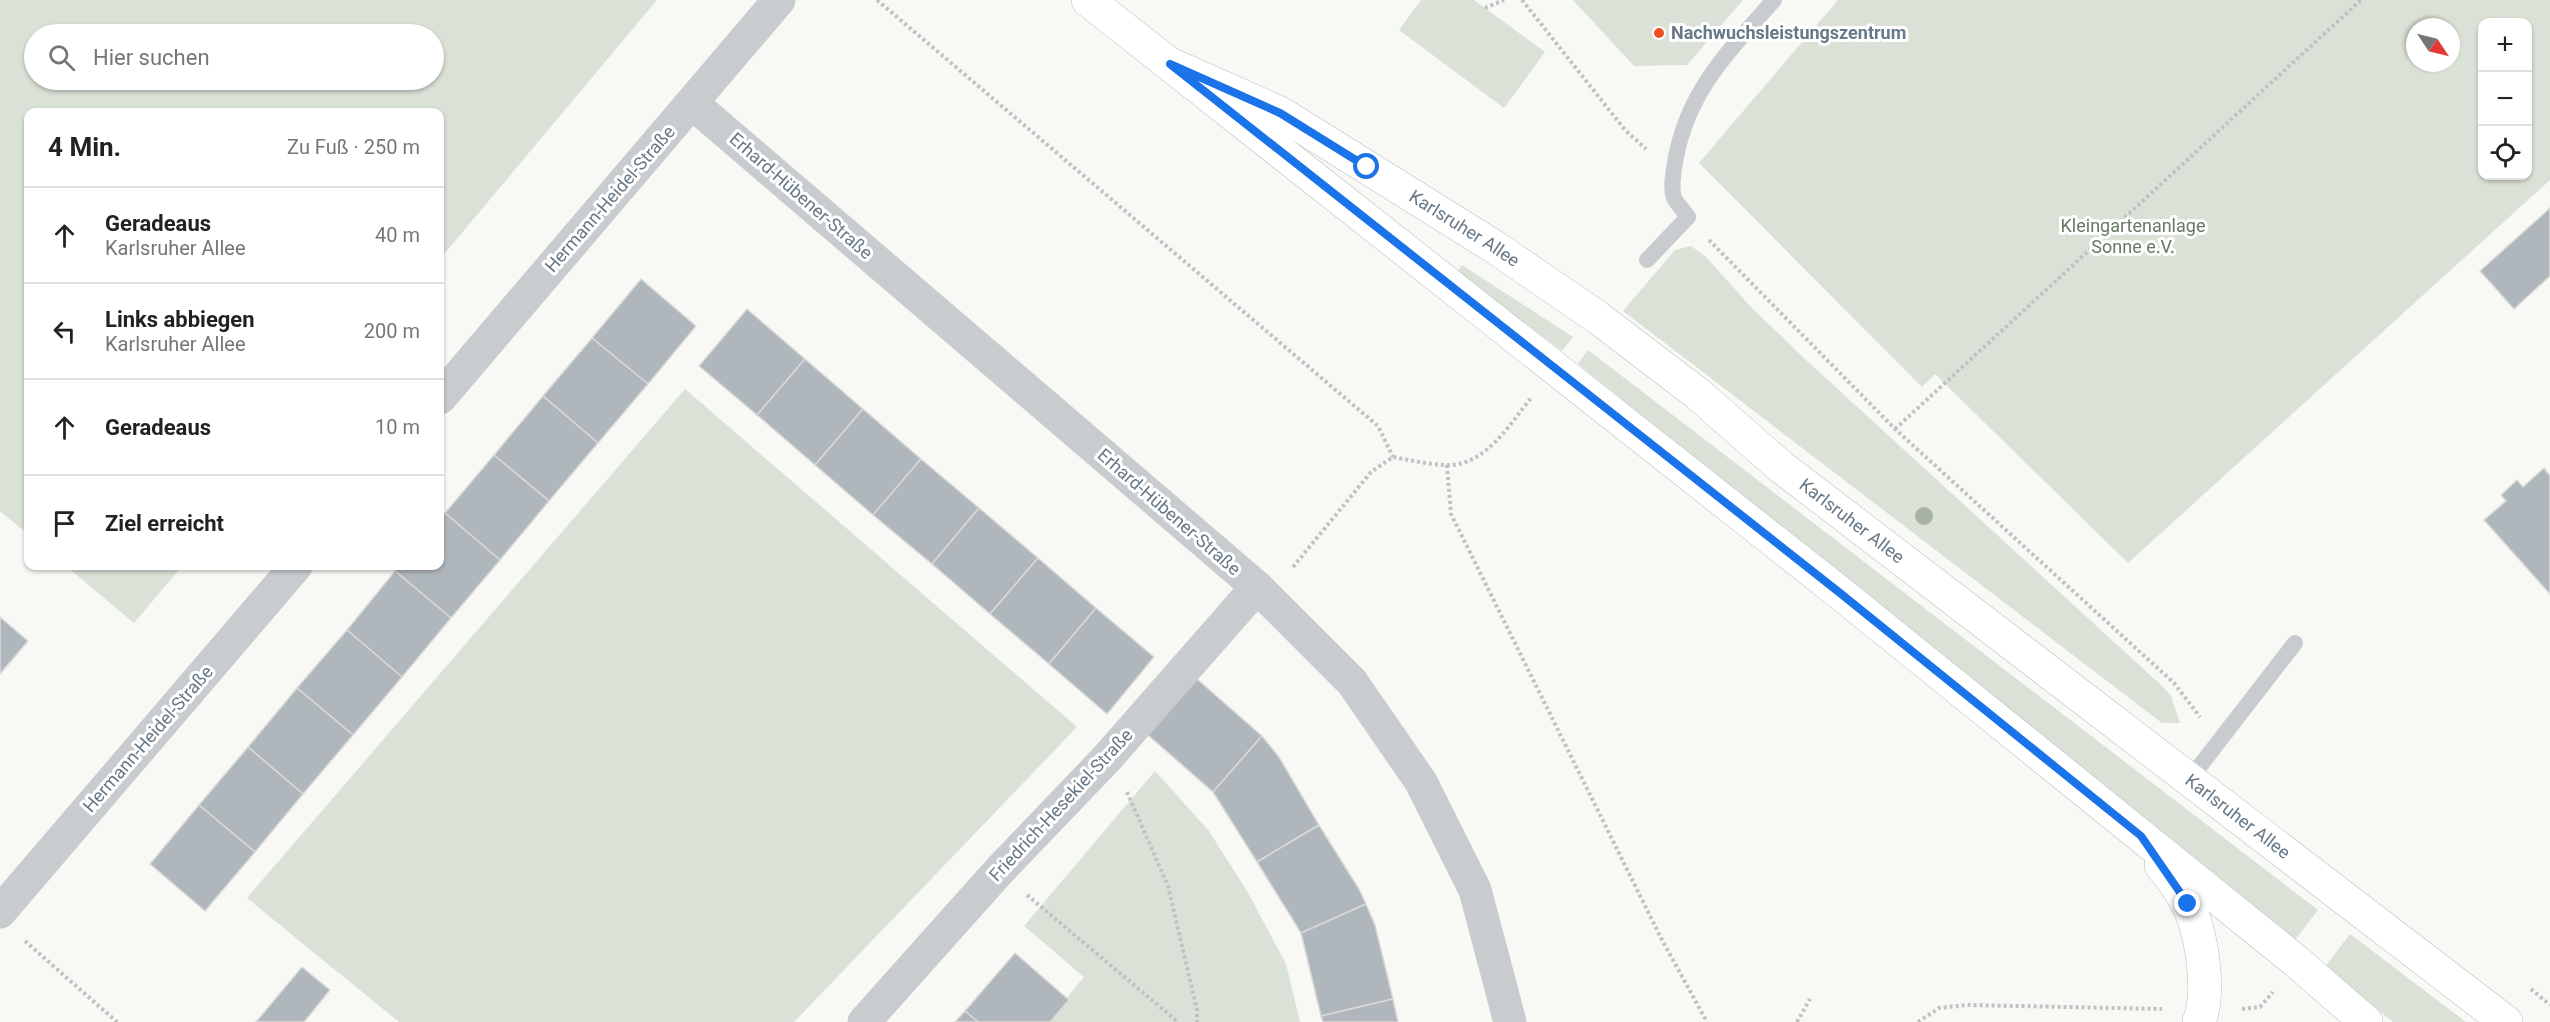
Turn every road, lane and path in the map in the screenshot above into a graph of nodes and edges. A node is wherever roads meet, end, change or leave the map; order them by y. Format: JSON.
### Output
{"nodes":[{"id":1,"x":779,"y":0,"type":"edge"},
{"id":2,"x":877,"y":0,"type":"edge"},
{"id":3,"x":1088,"y":0,"type":"edge"},
{"id":4,"x":1504,"y":0,"type":"edge"},
{"id":5,"x":1522,"y":0,"type":"edge"},
{"id":6,"x":1774,"y":0,"type":"edge"},
{"id":7,"x":2361,"y":0,"type":"edge"},
{"id":8,"x":1485,"y":9,"type":"dead end"},
{"id":9,"x":1170,"y":64,"type":"junction"},
{"id":10,"x":692,"y":103,"type":"junction"},
{"id":11,"x":1673,"y":174,"type":"junction"},
{"id":12,"x":1688,"y":217,"type":"junction"},
{"id":13,"x":1647,"y":260,"type":"dead end"},
{"id":14,"x":444,"y":393,"type":"edge"},
{"id":15,"x":1895,"y":429,"type":"junction"},
{"id":16,"x":1500,"y":436,"type":"dead end"},
{"id":17,"x":1392,"y":458,"type":"junction"},
{"id":18,"x":1447,"y":465,"type":"junction"},
{"id":19,"x":293,"y":570,"type":"edge"},
{"id":20,"x":1257,"y":587,"type":"junction"},
{"id":21,"x":1283,"y":612,"type":"junction"},
{"id":22,"x":2295,"y":643,"type":"dead end"},
{"id":23,"x":2200,"y":718,"type":"dead end"},
{"id":24,"x":1108,"y":758,"type":"junction"},
{"id":25,"x":2189,"y":780,"type":"junction"},
{"id":26,"x":2141,"y":836,"type":"junction"},
{"id":27,"x":998,"y":872,"type":"junction"},
{"id":28,"x":9,"y":923,"type":"edge"},
{"id":29,"x":2275,"y":989,"type":"dead end"},
{"id":30,"x":1810,"y":999,"type":"dead end"},
{"id":31,"x":2166,"y":1009,"type":"dead end"},
{"id":32,"x":2237,"y":1010,"type":"dead end"},
{"id":33,"x":117,"y":1022,"type":"edge"},
{"id":34,"x":864,"y":1022,"type":"edge"},
{"id":35,"x":1178,"y":1022,"type":"edge"},
{"id":36,"x":1197,"y":1022,"type":"edge"},
{"id":37,"x":1510,"y":1022,"type":"edge"},
{"id":38,"x":1707,"y":1022,"type":"edge"},
{"id":39,"x":1797,"y":1022,"type":"edge"},
{"id":40,"x":1918,"y":1022,"type":"edge"},
{"id":41,"x":2199,"y":1022,"type":"edge"},
{"id":42,"x":2366,"y":1022,"type":"edge"},
{"id":43,"x":2506,"y":1022,"type":"edge"}],
"edges":[{"from":1,"to":10,"type":"street","name":"Hermann-Heidel-Straße"},
{"from":2,"to":17,"type":"path"},
{"from":3,"to":9,"type":"street","name":"Karlsruher Allee"},
{"from":4,"to":8,"type":"path"},
{"from":5,"to":11,"type":"path"},
{"from":6,"to":11,"type":"lane"},
{"from":7,"to":15,"type":"path"},
{"from":9,"to":25,"type":"street","name":"Karlsruher Allee"},
{"from":9,"to":26,"type":"street","name":"Karlsruher Allee"},
{"from":10,"to":14,"type":"street","name":"Hermann-Heidel-Straße"},
{"from":10,"to":20,"type":"street","name":"Erhard-Hübener-Straße"},
{"from":11,"to":12,"type":"lane"},
{"from":12,"to":13,"type":"lane"},
{"from":12,"to":15,"type":"path"},
{"from":15,"to":23,"type":"path"},
{"from":16,"to":18,"type":"path"},
{"from":17,"to":18,"type":"path"},
{"from":17,"to":21,"type":"path"},
{"from":18,"to":38,"type":"path"},
{"from":19,"to":28,"type":"street","name":"Hermann-Heidel-Straße"},
{"from":20,"to":21,"type":"street","name":"Erhard-Hübener-Straße"},
{"from":20,"to":24,"type":"street","name":"Friedrich-Hesekiel-Straße"},
{"from":21,"to":37,"type":"street","name":"Erhard-Hübener-Straße"},
{"from":22,"to":25,"type":"lane"},
{"from":24,"to":27,"type":"street","name":"Friedrich-Hesekiel-Straße"},
{"from":24,"to":36,"type":"path"},
{"from":25,"to":43,"type":"street","name":"Karlsruher Allee"},
{"from":26,"to":41,"type":"street"},
{"from":26,"to":42,"type":"street","name":"Karlsruher Allee"},
{"from":27,"to":34,"type":"street","name":"Friedrich-Hesekiel-Straße"},
{"from":27,"to":35,"type":"path"},
{"from":28,"to":33,"type":"path"},
{"from":29,"to":32,"type":"path"},
{"from":30,"to":39,"type":"path"},
{"from":31,"to":40,"type":"path"}]}
